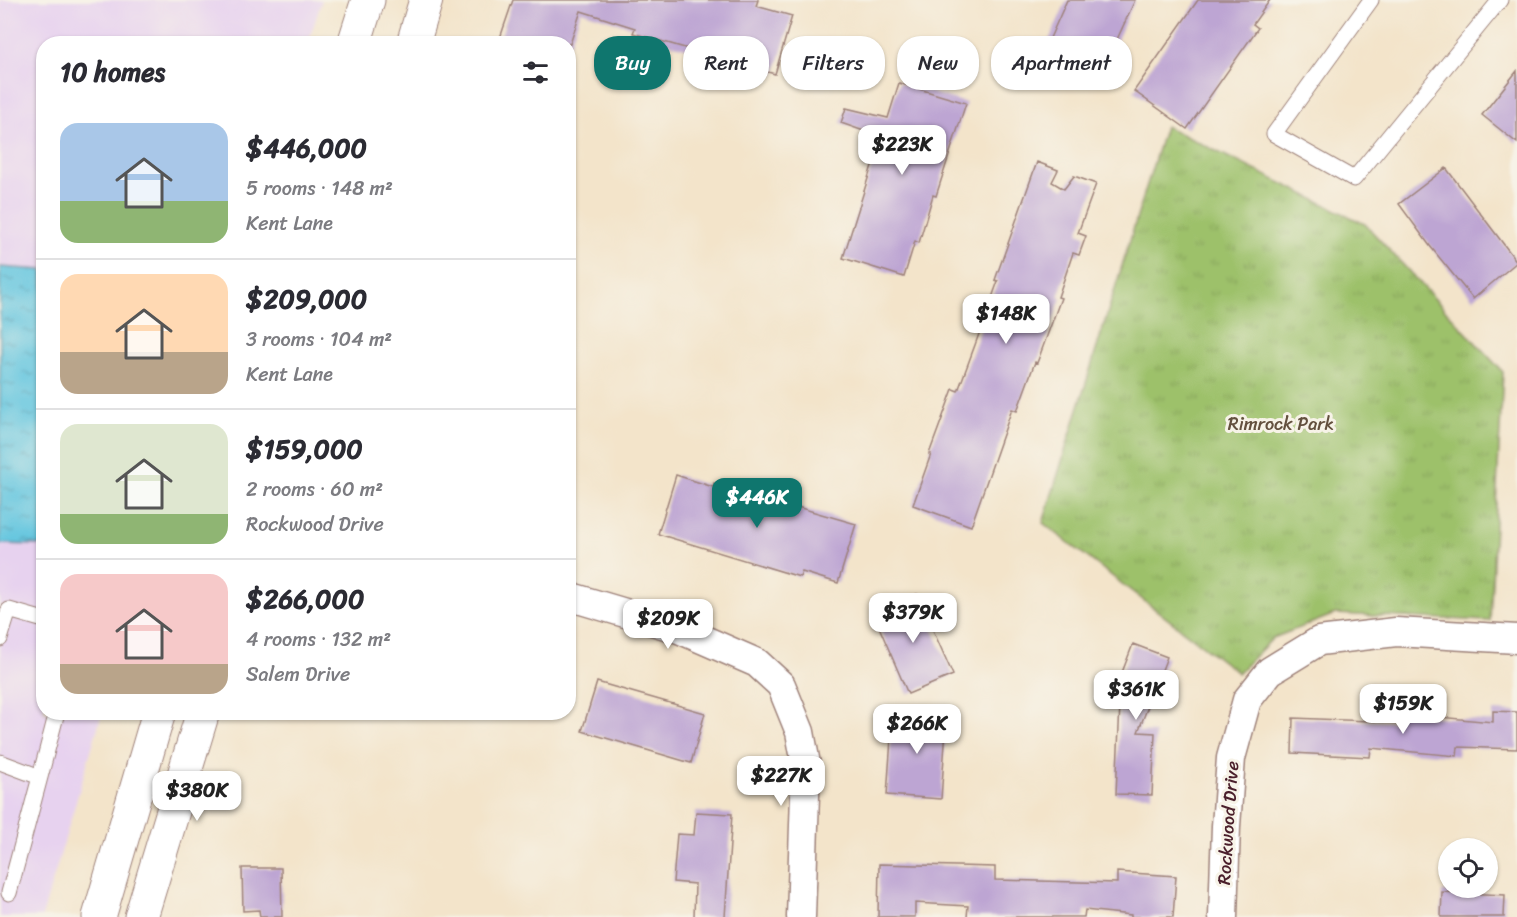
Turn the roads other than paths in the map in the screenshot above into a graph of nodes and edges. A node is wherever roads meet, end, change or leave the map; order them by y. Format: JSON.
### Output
{"nodes":[{"id":1,"x":368,"y":0,"type":"edge"},
{"id":2,"x":426,"y":0,"type":"edge"},
{"id":3,"x":1371,"y":0,"type":"edge"},
{"id":4,"x":1500,"y":0,"type":"edge"},
{"id":5,"x":357,"y":36,"type":"edge"},
{"id":6,"x":415,"y":36,"type":"edge"},
{"id":7,"x":576,"y":598,"type":"edge"},
{"id":8,"x":36,"y":618,"type":"edge"},
{"id":9,"x":0,"y":639,"type":"edge"},
{"id":10,"x":1517,"y":639,"type":"edge"},
{"id":11,"x":55,"y":720,"type":"edge"},
{"id":12,"x":157,"y":720,"type":"edge"},
{"id":13,"x":201,"y":720,"type":"edge"},
{"id":14,"x":0,"y":762,"type":"edge"},
{"id":15,"x":40,"y":777,"type":"junction"},
{"id":16,"x":9,"y":893,"type":"dead end"},
{"id":17,"x":99,"y":917,"type":"edge"},
{"id":18,"x":141,"y":917,"type":"edge"},
{"id":19,"x":801,"y":917,"type":"edge"},
{"id":20,"x":1223,"y":917,"type":"edge"}],
"edges":[{"from":1,"to":5,"type":"main road"},
{"from":2,"to":6,"type":"main road"},
{"from":3,"to":4,"type":"lane"},
{"from":7,"to":19,"type":"street"},
{"from":8,"to":9,"type":"lane"},
{"from":10,"to":20,"type":"street","name":"Rockwood Drive"},
{"from":11,"to":15,"type":"lane"},
{"from":12,"to":17,"type":"main road"},
{"from":13,"to":18,"type":"main road"},
{"from":14,"to":15,"type":"lane"},
{"from":15,"to":16,"type":"lane"}]}
